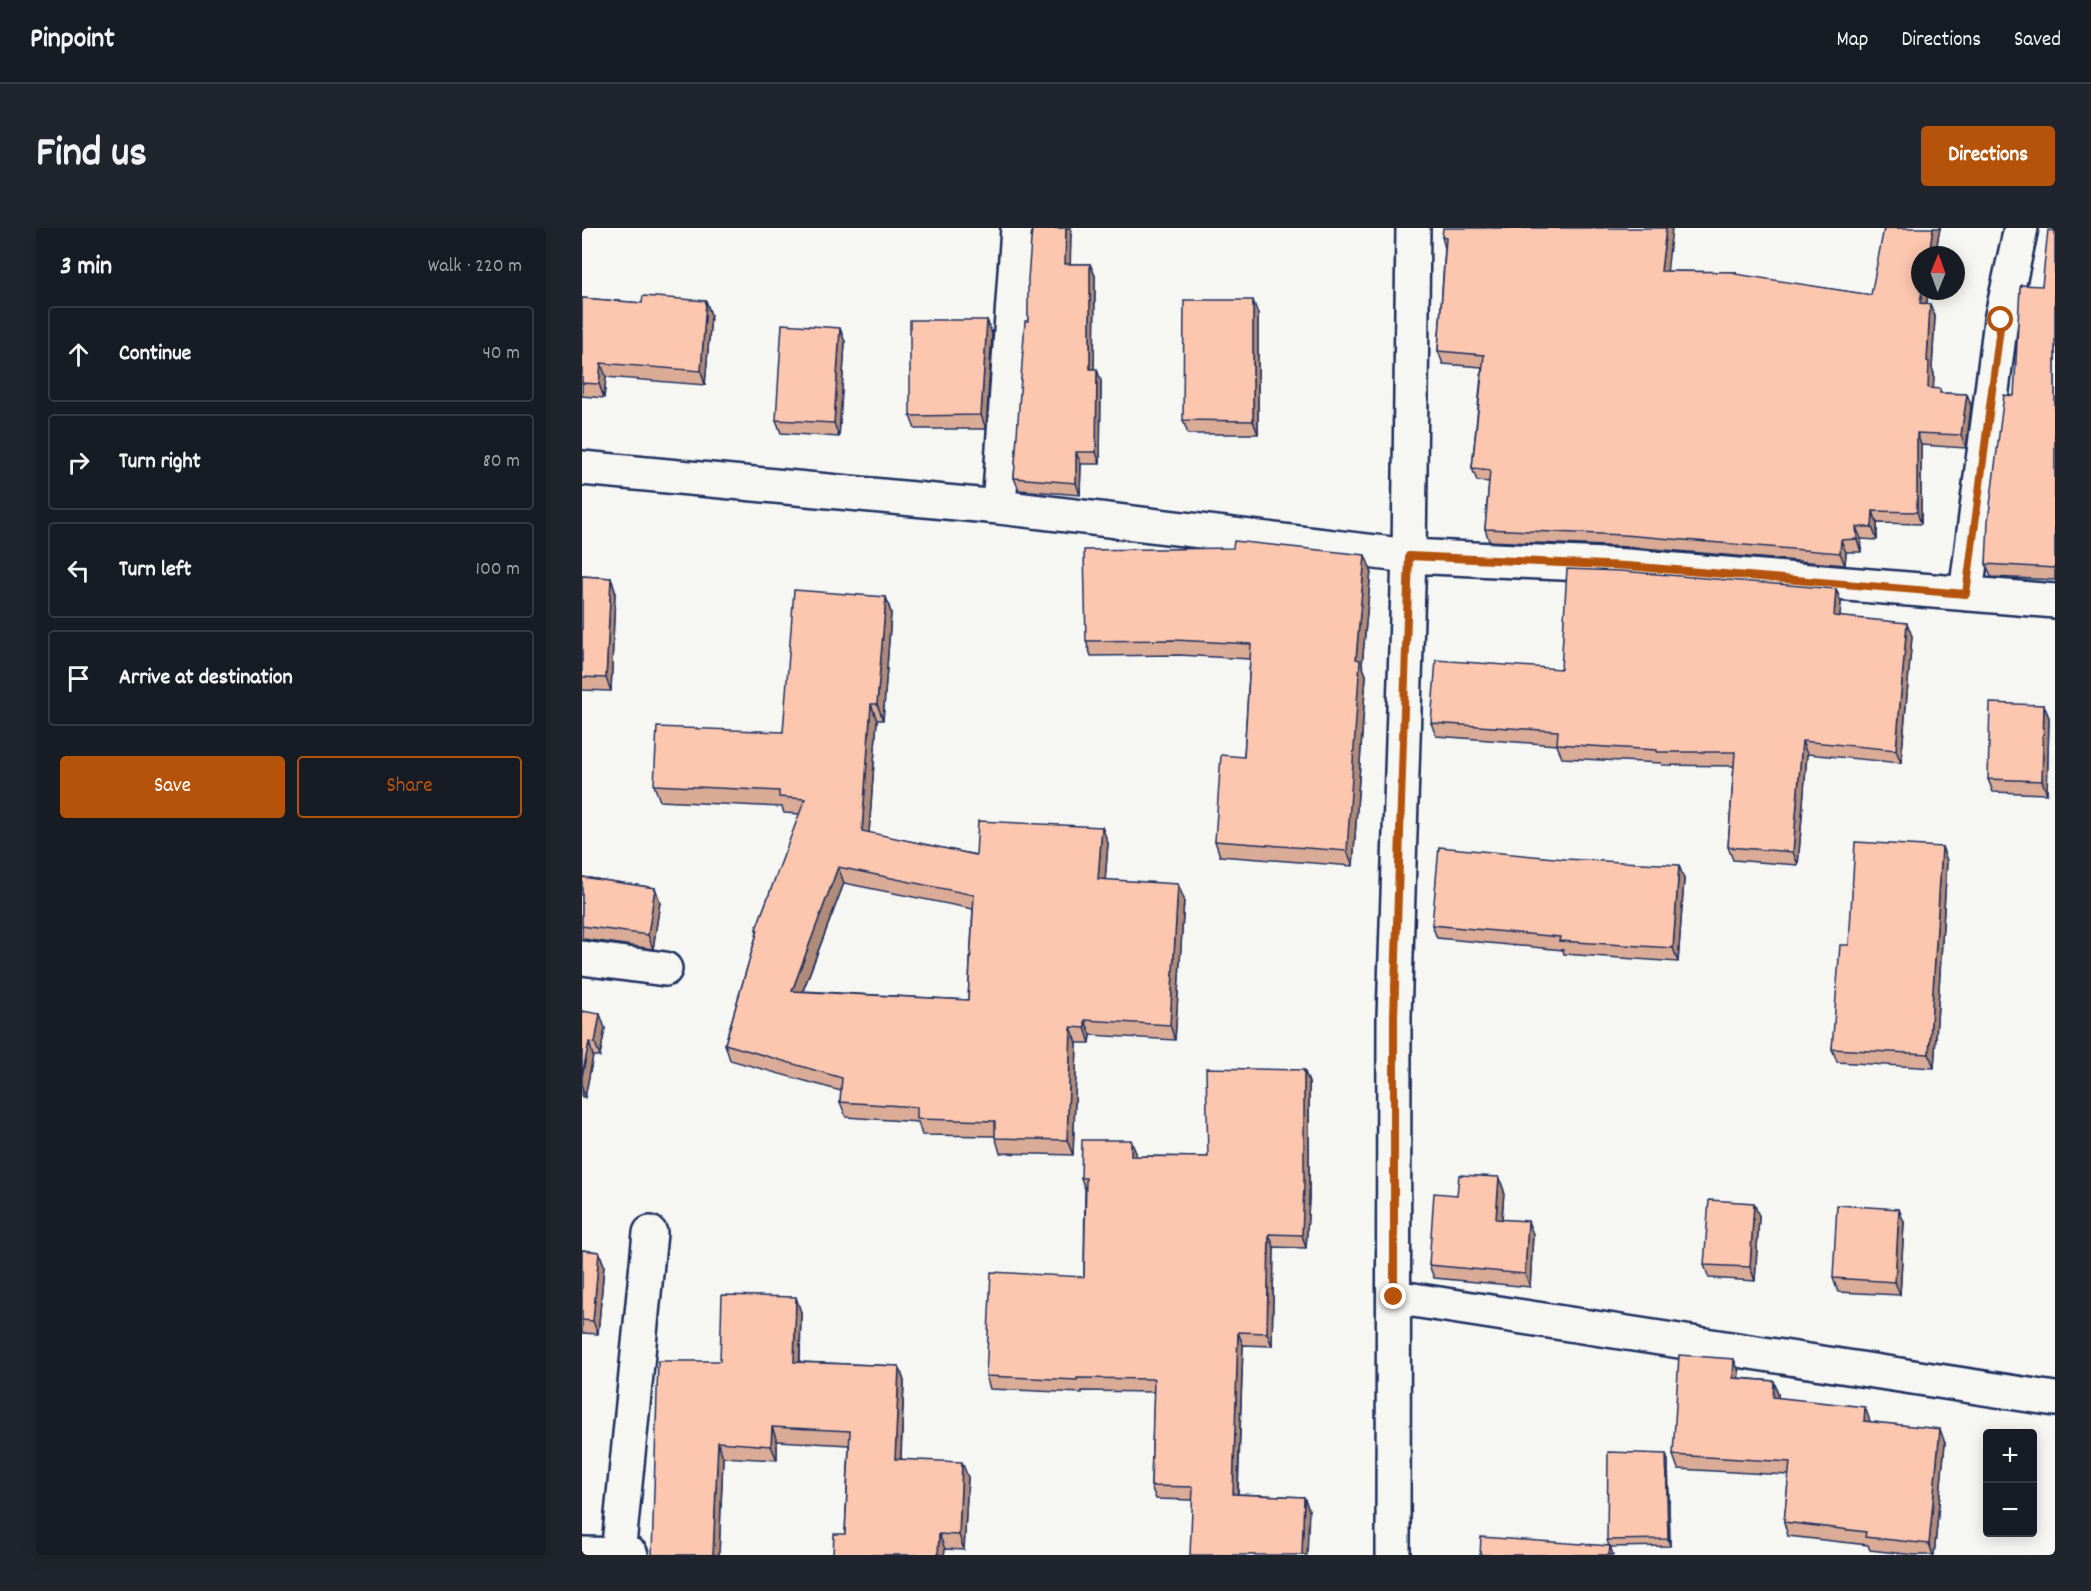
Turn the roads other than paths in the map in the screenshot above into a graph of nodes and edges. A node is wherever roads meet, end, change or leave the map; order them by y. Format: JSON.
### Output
{"nodes":[{"id":1,"x":1018,"y":228,"type":"edge"},
{"id":2,"x":1413,"y":228,"type":"edge"},
{"id":3,"x":2021,"y":228,"type":"edge"},
{"id":4,"x":582,"y":468,"type":"edge"},
{"id":5,"x":999,"y":507,"type":"junction"},
{"id":6,"x":1409,"y":556,"type":"junction"},
{"id":7,"x":1966,"y":594,"type":"junction"},
{"id":8,"x":2055,"y":601,"type":"edge"},
{"id":9,"x":582,"y":958,"type":"edge"},
{"id":10,"x":665,"y":969,"type":"dead end"},
{"id":11,"x":650,"y":1233,"type":"dead end"},
{"id":12,"x":1394,"y":1297,"type":"junction"},
{"id":13,"x":2055,"y":1399,"type":"edge"},
{"id":14,"x":582,"y":1554,"type":"edge"},
{"id":15,"x":618,"y":1554,"type":"edge"},
{"id":16,"x":631,"y":1555,"type":"edge"},
{"id":17,"x":1393,"y":1555,"type":"edge"}],
"edges":[{"from":1,"to":5,"type":"street"},
{"from":2,"to":6,"type":"street"},
{"from":3,"to":7,"type":"street"},
{"from":4,"to":5,"type":"street"},
{"from":5,"to":6,"type":"street"},
{"from":6,"to":7,"type":"street"},
{"from":6,"to":12,"type":"street"},
{"from":7,"to":8,"type":"street"},
{"from":9,"to":10,"type":"street"},
{"from":11,"to":15,"type":"street"},
{"from":12,"to":13,"type":"street"},
{"from":12,"to":17,"type":"street"},
{"from":14,"to":15,"type":"street"},
{"from":15,"to":16,"type":"street"}]}
